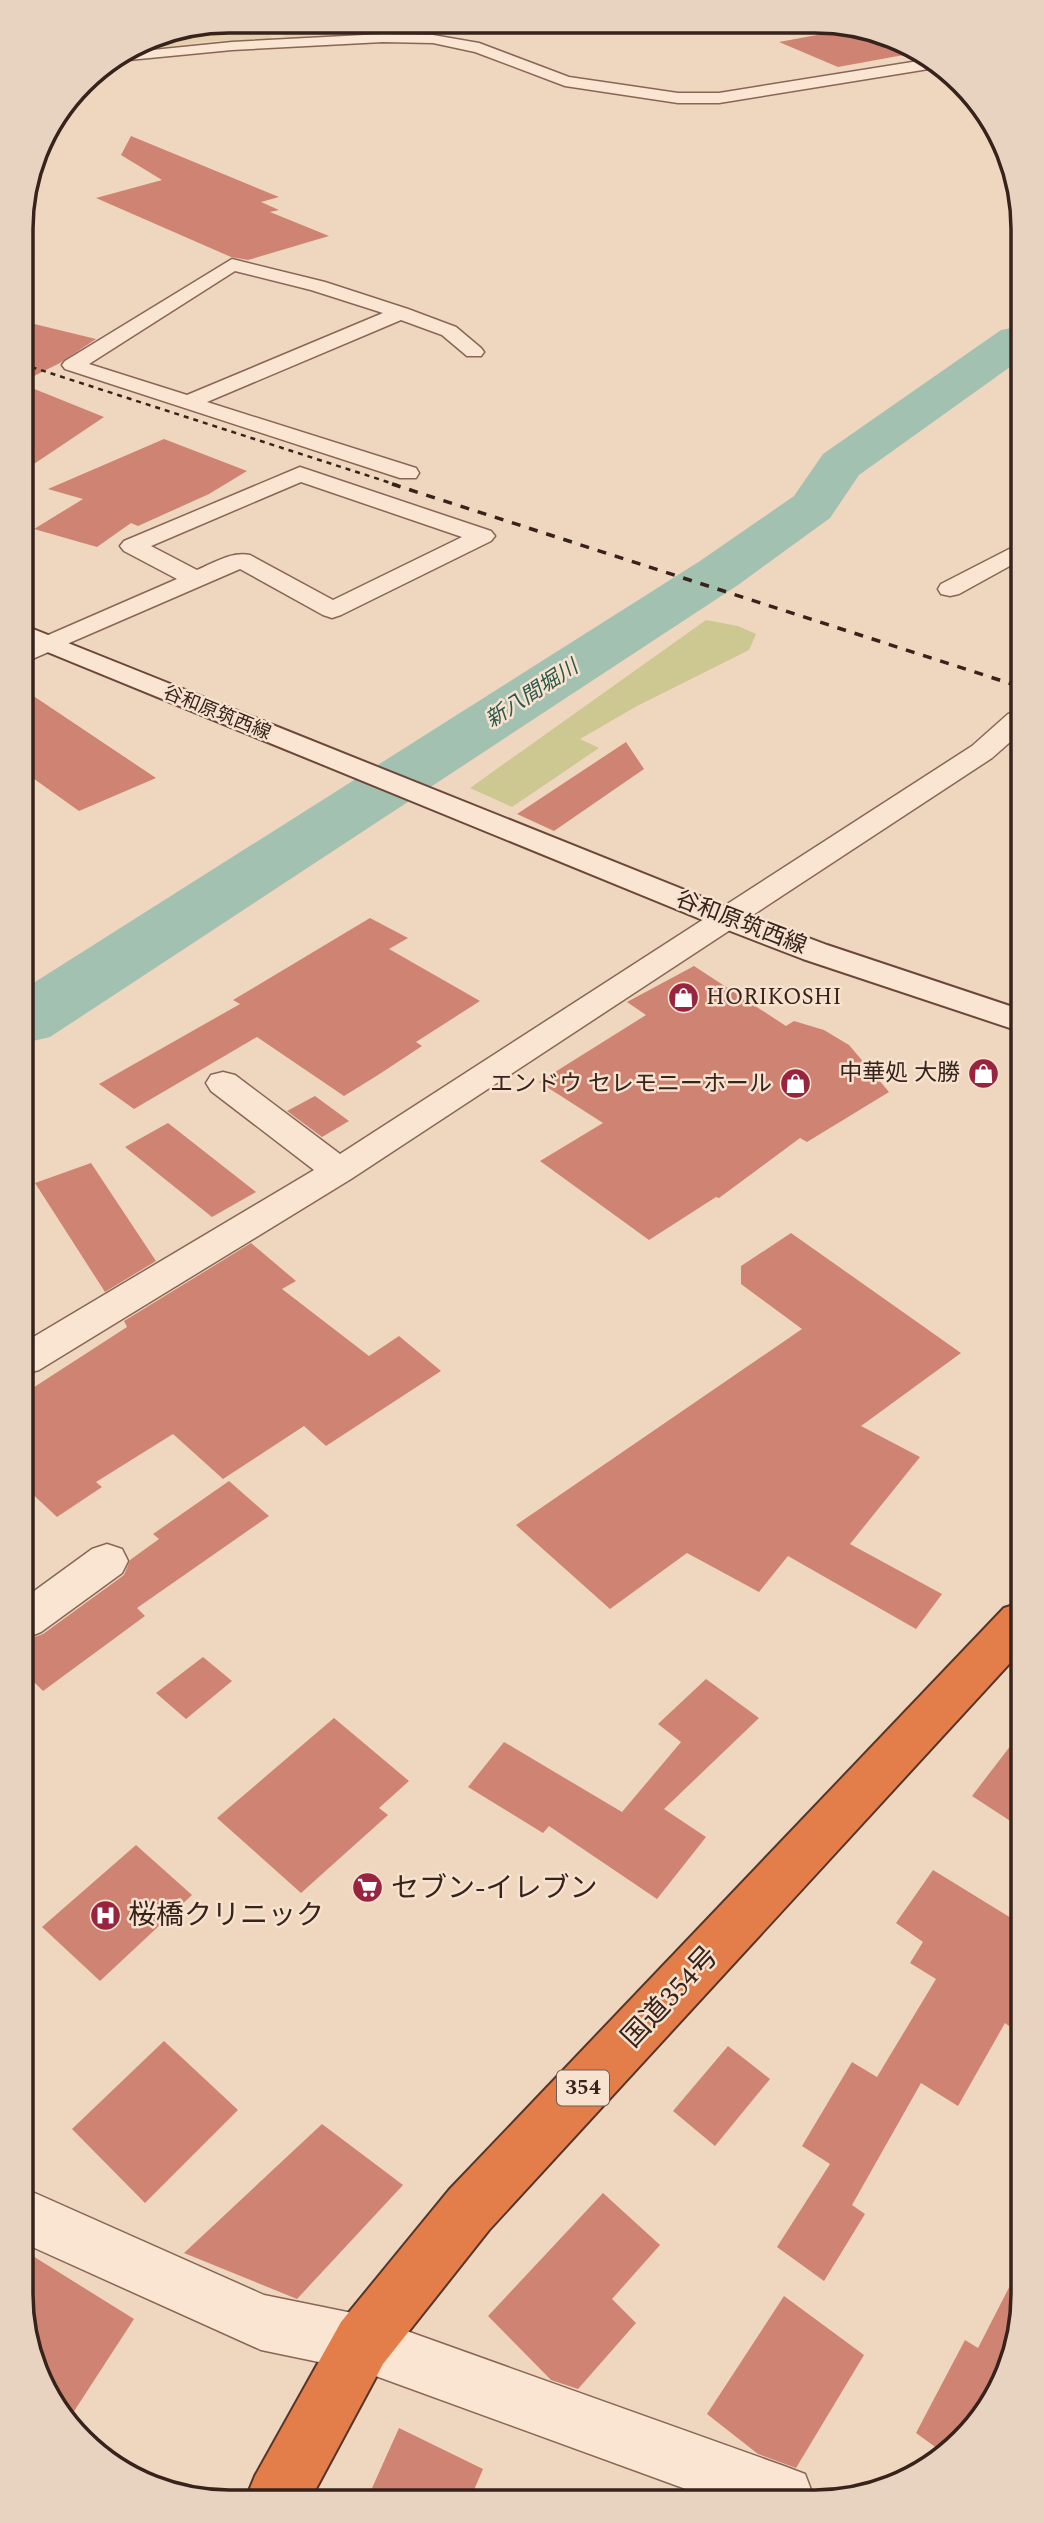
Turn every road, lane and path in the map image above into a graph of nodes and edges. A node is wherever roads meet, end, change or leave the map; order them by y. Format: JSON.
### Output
{"nodes":[{"id":1,"x":366,"y":34,"type":"edge"},
{"id":2,"x":417,"y":34,"type":"edge"},
{"id":3,"x":136,"y":56,"type":"edge"},
{"id":4,"x":923,"y":65,"type":"edge"},
{"id":5,"x":401,"y":313,"type":"junction"},
{"id":6,"x":474,"y":352,"type":"dead end"},
{"id":7,"x":188,"y":402,"type":"junction"},
{"id":8,"x":408,"y":473,"type":"dead end"},
{"id":9,"x":1011,"y":555,"type":"edge"},
{"id":10,"x":194,"y":578,"type":"junction"},
{"id":11,"x":950,"y":589,"type":"dead end"},
{"id":12,"x":34,"y":643,"type":"edge"},
{"id":13,"x":34,"y":645,"type":"edge"},
{"id":14,"x":1011,"y":726,"type":"edge"},
{"id":15,"x":726,"y":918,"type":"junction"},
{"id":16,"x":1011,"y":1018,"type":"edge"},
{"id":17,"x":223,"y":1083,"type":"dead end"},
{"id":18,"x":338,"y":1171,"type":"junction"},
{"id":19,"x":33,"y":1355,"type":"edge"},
{"id":20,"x":107,"y":1561,"type":"dead end"},
{"id":21,"x":33,"y":1615,"type":"edge"},
{"id":22,"x":1010,"y":1631,"type":"edge"},
{"id":23,"x":33,"y":2219,"type":"edge"},
{"id":24,"x":362,"y":2343,"type":"junction"},
{"id":25,"x":281,"y":2490,"type":"edge"},
{"id":26,"x":770,"y":2490,"type":"edge"}],
"edges":[{"from":1,"to":3,"type":"street"},
{"from":2,"to":4,"type":"street"},
{"from":5,"to":6,"type":"street"},
{"from":5,"to":7,"type":"street"},
{"from":5,"to":7,"type":"street"},
{"from":7,"to":8,"type":"street"},
{"from":9,"to":11,"type":"street"},
{"from":10,"to":10,"type":"street"},
{"from":10,"to":12,"type":"street"},
{"from":13,"to":15,"type":"main road","name":"谷和原筑西線"},
{"from":14,"to":15,"type":"street"},
{"from":15,"to":16,"type":"main road","name":"谷和原筑西線"},
{"from":15,"to":18,"type":"street"},
{"from":17,"to":18,"type":"street"},
{"from":18,"to":19,"type":"street"},
{"from":20,"to":21,"type":"street"},
{"from":22,"to":24,"type":"highway","name":"国道354号","number":"354"},
{"from":23,"to":24,"type":"street"},
{"from":24,"to":25,"type":"highway","name":"国道354号","number":"354"},
{"from":24,"to":26,"type":"street"}]}
